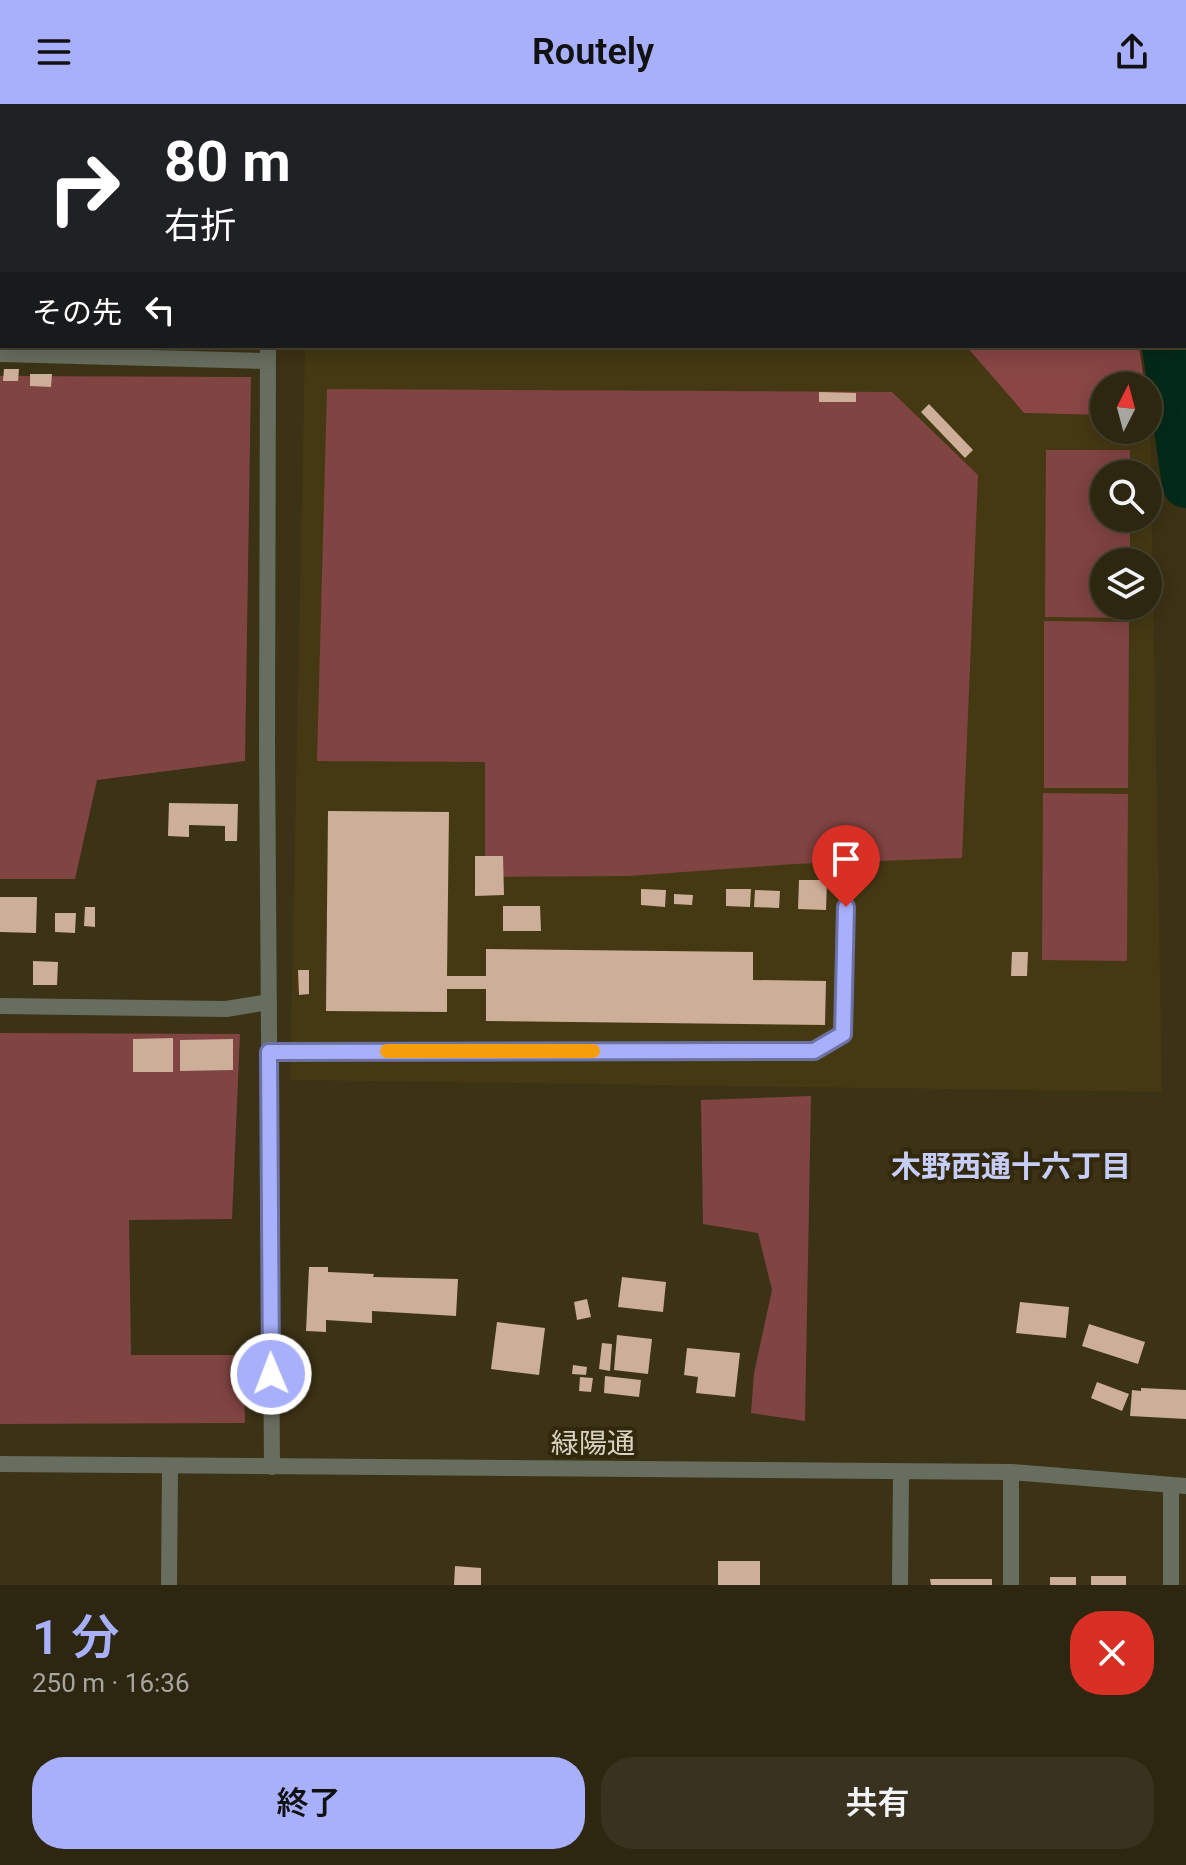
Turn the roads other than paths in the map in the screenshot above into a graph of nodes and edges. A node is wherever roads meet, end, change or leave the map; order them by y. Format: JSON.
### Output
{"nodes":[{"id":1,"x":268,"y":353,"type":"edge"},
{"id":2,"x":0,"y":354,"type":"edge"},
{"id":3,"x":847,"y":875,"type":"dead end"},
{"id":4,"x":269,"y":1002,"type":"junction"},
{"id":5,"x":0,"y":1006,"type":"edge"},
{"id":6,"x":269,"y":1052,"type":"junction"},
{"id":7,"x":0,"y":1464,"type":"edge"},
{"id":8,"x":170,"y":1466,"type":"junction"},
{"id":9,"x":272,"y":1467,"type":"junction"},
{"id":10,"x":901,"y":1472,"type":"junction"},
{"id":11,"x":1011,"y":1472,"type":"junction"},
{"id":12,"x":1178,"y":1486,"type":"edge"},
{"id":13,"x":169,"y":1585,"type":"edge"},
{"id":14,"x":900,"y":1585,"type":"edge"},
{"id":15,"x":1011,"y":1585,"type":"edge"},
{"id":16,"x":1171,"y":1585,"type":"edge"}],
"edges":[{"from":1,"to":2,"type":"street"},
{"from":1,"to":4,"type":"street"},
{"from":3,"to":6,"type":"lane"},
{"from":4,"to":5,"type":"street"},
{"from":4,"to":6,"type":"street"},
{"from":6,"to":9,"type":"street"},
{"from":7,"to":8,"type":"street","name":"緑陽通"},
{"from":8,"to":9,"type":"street","name":"緑陽通"},
{"from":8,"to":13,"type":"street"},
{"from":9,"to":10,"type":"street","name":"緑陽通"},
{"from":10,"to":11,"type":"street","name":"緑陽通"},
{"from":10,"to":14,"type":"street"},
{"from":11,"to":12,"type":"street","name":"緑陽通"},
{"from":11,"to":15,"type":"street"},
{"from":12,"to":16,"type":"street"}]}
